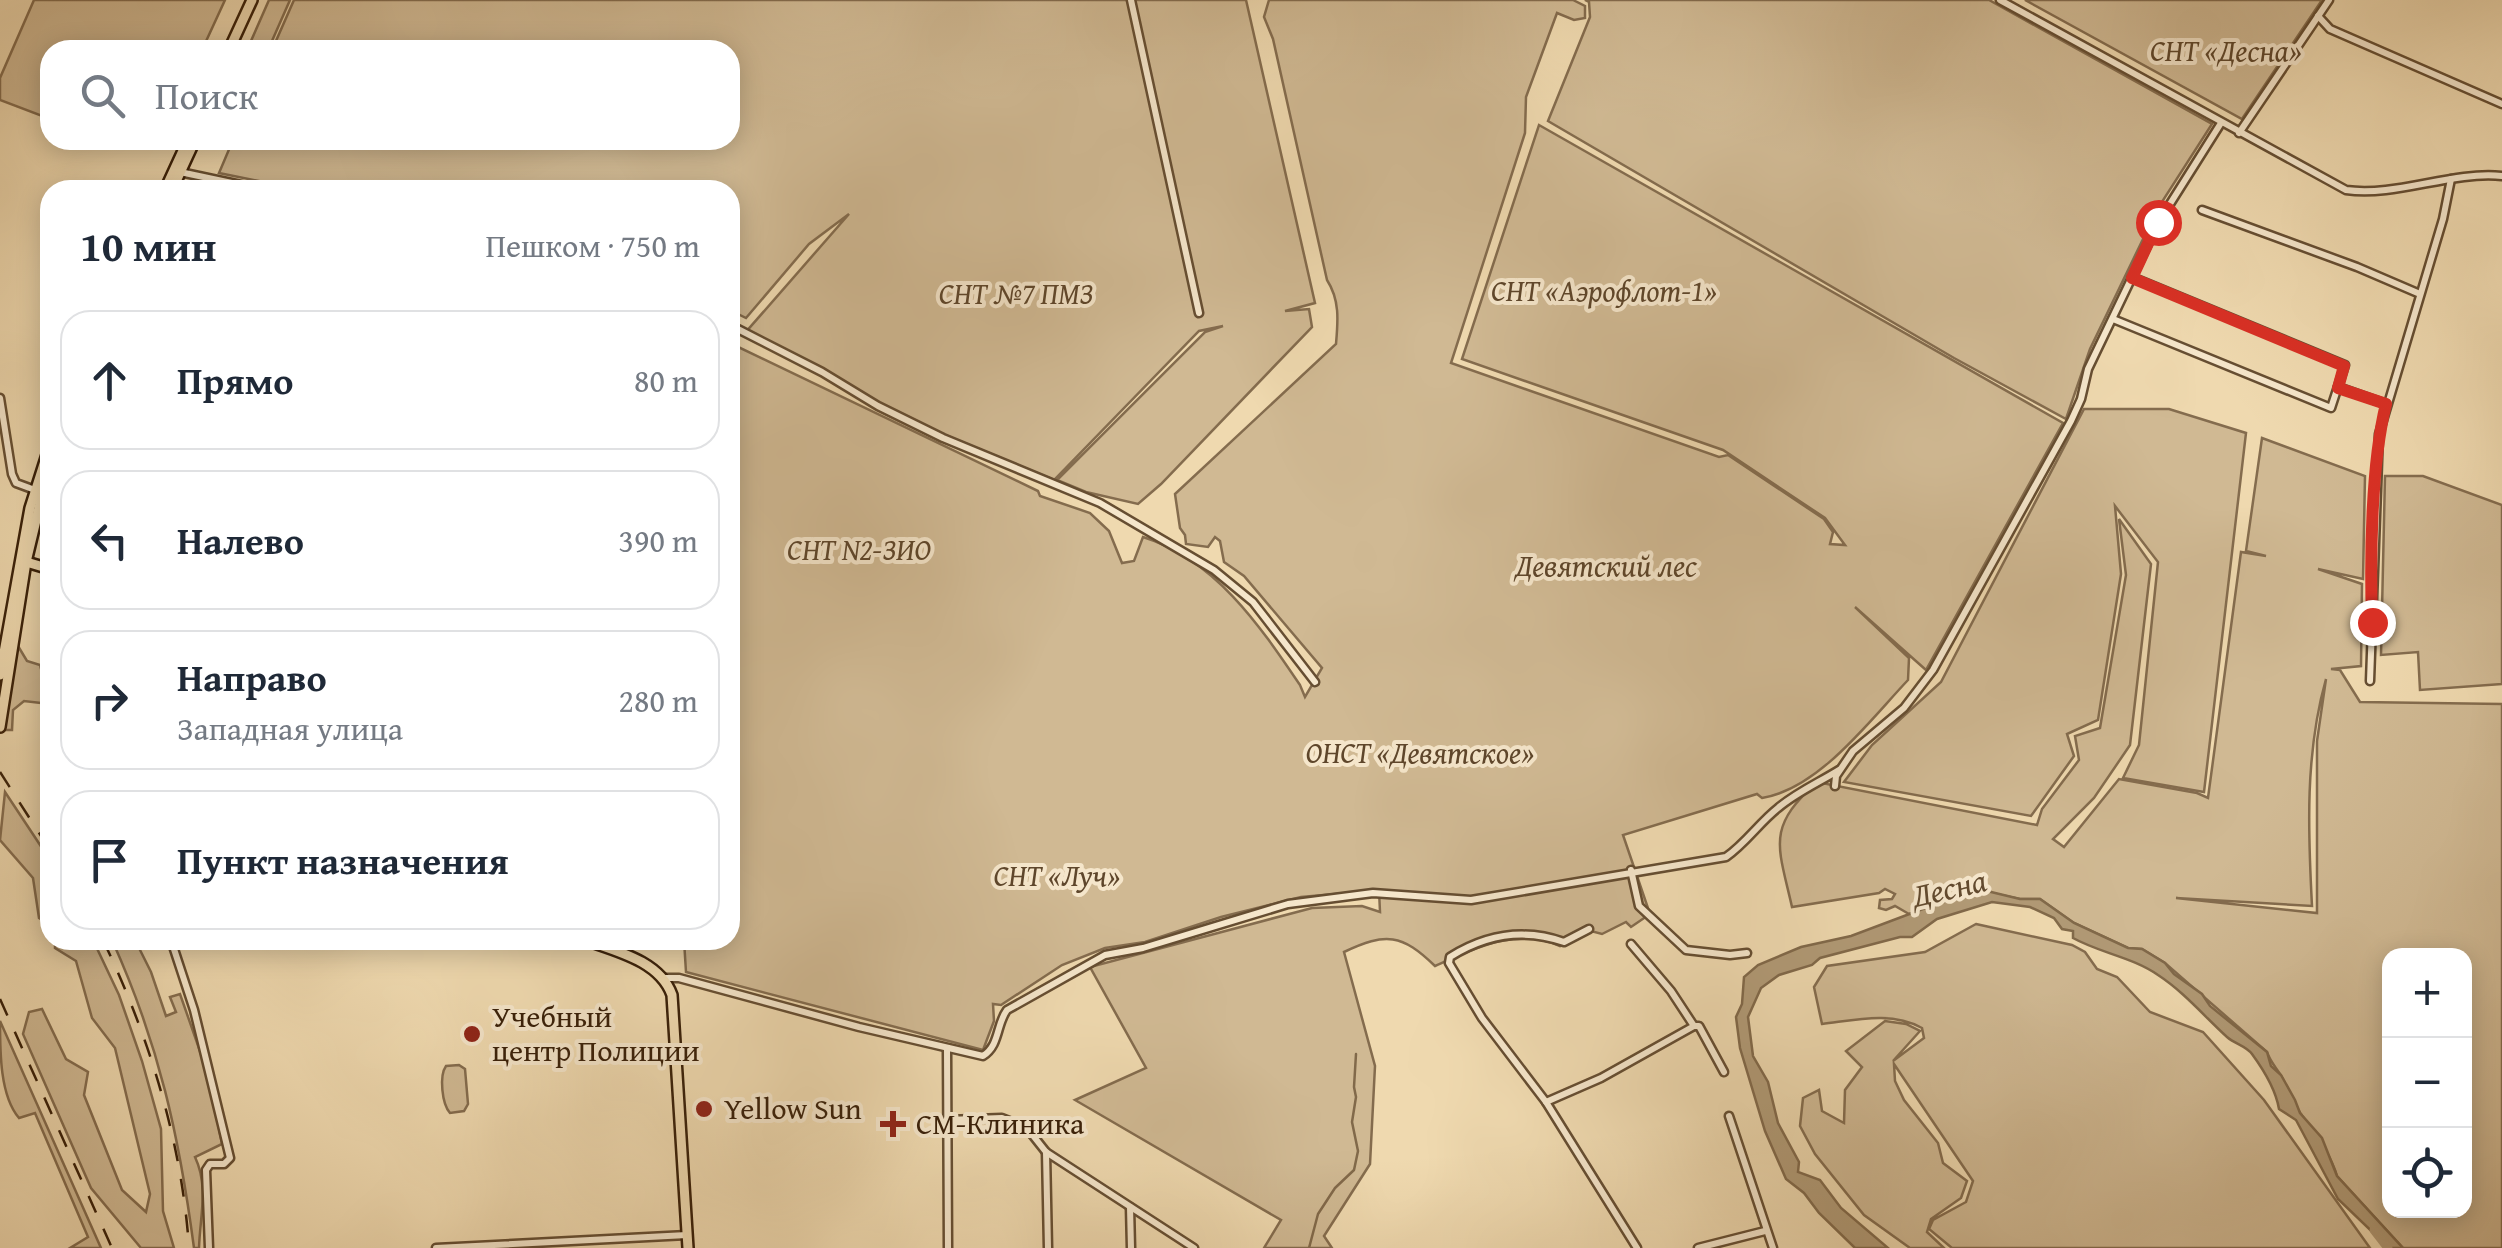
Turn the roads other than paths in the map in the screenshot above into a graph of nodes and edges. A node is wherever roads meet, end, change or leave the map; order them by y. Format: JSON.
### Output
{"nodes":[{"id":1,"x":256,"y":0,"type":"edge"},
{"id":2,"x":1131,"y":0,"type":"edge"},
{"id":3,"x":2000,"y":0,"type":"edge"},
{"id":4,"x":2329,"y":0,"type":"edge"},
{"id":5,"x":2318,"y":16,"type":"junction"},
{"id":6,"x":238,"y":40,"type":"edge"},
{"id":7,"x":2502,"y":104,"type":"edge"},
{"id":8,"x":2221,"y":123,"type":"junction"},
{"id":9,"x":2239,"y":133,"type":"junction"},
{"id":10,"x":187,"y":150,"type":"edge"},
{"id":11,"x":2502,"y":176,"type":"edge"},
{"id":12,"x":2451,"y":179,"type":"junction"},
{"id":13,"x":174,"y":180,"type":"edge"},
{"id":14,"x":2202,"y":210,"type":"dead end"},
{"id":15,"x":2132,"y":278,"type":"junction"},
{"id":16,"x":2420,"y":294,"type":"junction"},
{"id":17,"x":1200,"y":313,"type":"dead end"},
{"id":18,"x":2113,"y":319,"type":"junction"},
{"id":19,"x":740,"y":330,"type":"edge"},
{"id":20,"x":2338,"y":388,"type":"junction"},
{"id":21,"x":0,"y":398,"type":"edge"},
{"id":22,"x":2386,"y":404,"type":"junction"},
{"id":23,"x":40,"y":475,"type":"edge"},
{"id":24,"x":35,"y":490,"type":"junction"},
{"id":25,"x":40,"y":499,"type":"edge"},
{"id":26,"x":23,"y":561,"type":"junction"},
{"id":27,"x":40,"y":566,"type":"edge"},
{"id":28,"x":0,"y":675,"type":"edge"},
{"id":29,"x":2370,"y":681,"type":"dead end"},
{"id":30,"x":1315,"y":682,"type":"dead end"},
{"id":31,"x":0,"y":727,"type":"edge"},
{"id":32,"x":1839,"y":770,"type":"junction"},
{"id":33,"x":1835,"y":786,"type":"dead end"},
{"id":34,"x":1631,"y":870,"type":"junction"},
{"id":35,"x":1589,"y":929,"type":"dead end"},
{"id":36,"x":1631,"y":944,"type":"dead end"},
{"id":37,"x":173,"y":950,"type":"edge"},
{"id":38,"x":613,"y":950,"type":"edge"},
{"id":39,"x":1747,"y":952,"type":"dead end"},
{"id":40,"x":663,"y":978,"type":"junction"},
{"id":41,"x":1694,"y":1026,"type":"junction"},
{"id":42,"x":946,"y":1048,"type":"junction"},
{"id":43,"x":1724,"y":1072,"type":"dead end"},
{"id":44,"x":1546,"y":1102,"type":"junction"},
{"id":45,"x":1729,"y":1116,"type":"dead end"},
{"id":46,"x":946,"y":1120,"type":"junction"},
{"id":47,"x":1046,"y":1152,"type":"junction"},
{"id":48,"x":1130,"y":1206,"type":"junction"},
{"id":49,"x":1765,"y":1231,"type":"junction"},
{"id":50,"x":687,"y":1235,"type":"junction"},
{"id":51,"x":552,"y":1245,"type":"edge"},
{"id":52,"x":209,"y":1248,"type":"edge"},
{"id":53,"x":436,"y":1248,"type":"edge"},
{"id":54,"x":688,"y":1248,"type":"edge"},
{"id":55,"x":948,"y":1248,"type":"edge"},
{"id":56,"x":1048,"y":1248,"type":"edge"},
{"id":57,"x":1131,"y":1248,"type":"edge"},
{"id":58,"x":1194,"y":1248,"type":"edge"},
{"id":59,"x":1637,"y":1248,"type":"edge"},
{"id":60,"x":1698,"y":1248,"type":"edge"},
{"id":61,"x":1773,"y":1248,"type":"edge"}],
"edges":[{"from":1,"to":6,"type":"main road"},
{"from":2,"to":17,"type":"street"},
{"from":3,"to":8,"type":"street"},
{"from":4,"to":5,"type":"street"},
{"from":5,"to":7,"type":"street"},
{"from":5,"to":9,"type":"street"},
{"from":8,"to":9,"type":"street"},
{"from":8,"to":15,"type":"street"},
{"from":9,"to":12,"type":"street"},
{"from":10,"to":13,"type":"main road"},
{"from":11,"to":12,"type":"street"},
{"from":12,"to":16,"type":"street"},
{"from":14,"to":16,"type":"street"},
{"from":15,"to":18,"type":"street"},
{"from":15,"to":20,"type":"street"},
{"from":16,"to":22,"type":"street"},
{"from":18,"to":20,"type":"street"},
{"from":18,"to":32,"type":"street"},
{"from":19,"to":30,"type":"street"},
{"from":20,"to":22,"type":"street"},
{"from":21,"to":24,"type":"street"},
{"from":22,"to":29,"type":"street"},
{"from":23,"to":24,"type":"main road"},
{"from":24,"to":26,"type":"main road"},
{"from":25,"to":26,"type":"main road"},
{"from":26,"to":27,"type":"main road"},
{"from":26,"to":28,"type":"main road"},
{"from":26,"to":31,"type":"main road"},
{"from":32,"to":33,"type":"street"},
{"from":32,"to":34,"type":"street"},
{"from":34,"to":39,"type":"street"},
{"from":34,"to":42,"type":"street"},
{"from":35,"to":44,"type":"street"},
{"from":36,"to":41,"type":"street"},
{"from":37,"to":52,"type":"street"},
{"from":38,"to":40,"type":"main road"},
{"from":40,"to":42,"type":"street"},
{"from":40,"to":50,"type":"main road"},
{"from":41,"to":43,"type":"street"},
{"from":41,"to":44,"type":"street"},
{"from":42,"to":46,"type":"street"},
{"from":44,"to":59,"type":"street"},
{"from":45,"to":49,"type":"street"},
{"from":46,"to":47,"type":"street"},
{"from":46,"to":55,"type":"street"},
{"from":47,"to":48,"type":"street"},
{"from":47,"to":56,"type":"street"},
{"from":48,"to":57,"type":"street"},
{"from":48,"to":58,"type":"street"},
{"from":49,"to":60,"type":"street"},
{"from":49,"to":61,"type":"street"},
{"from":50,"to":51,"type":"street"},
{"from":50,"to":54,"type":"main road"},
{"from":51,"to":53,"type":"street"}]}
